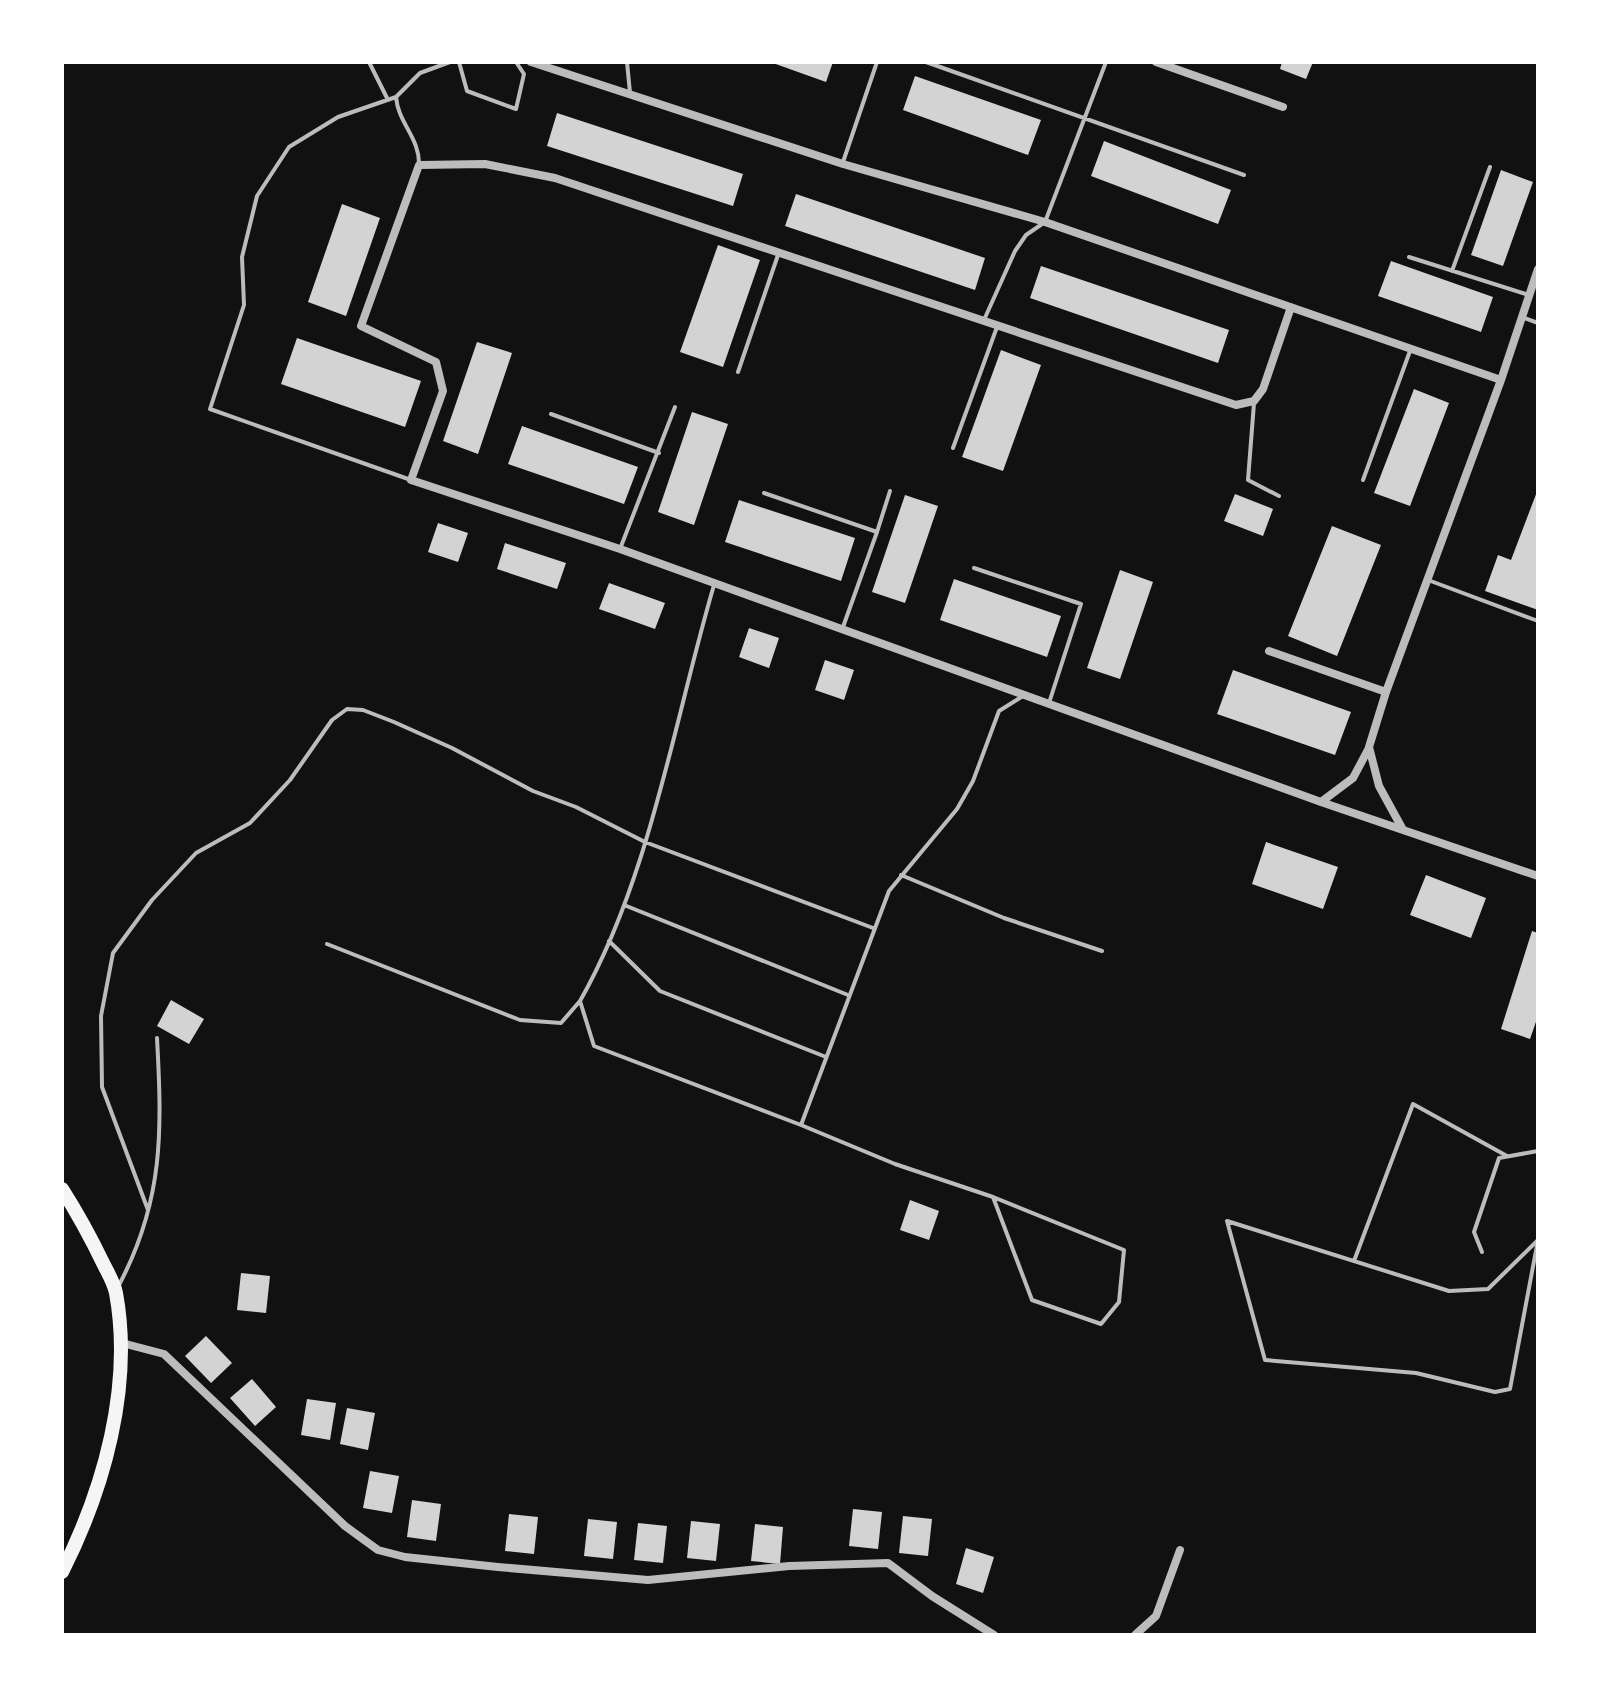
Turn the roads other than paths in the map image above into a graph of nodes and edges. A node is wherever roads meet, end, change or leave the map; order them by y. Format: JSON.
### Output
{"nodes":[{"id":1,"x":369,"y":62,"type":"edge"},
{"id":2,"x":450,"y":62,"type":"edge"},
{"id":3,"x":459,"y":62,"type":"edge"},
{"id":4,"x":516,"y":62,"type":"edge"},
{"id":5,"x":531,"y":62,"type":"edge"},
{"id":6,"x":627,"y":62,"type":"edge"},
{"id":7,"x":877,"y":62,"type":"edge"},
{"id":8,"x":926,"y":62,"type":"edge"},
{"id":9,"x":1106,"y":62,"type":"edge"},
{"id":10,"x":1156,"y":62,"type":"edge"},
{"id":11,"x":630,"y":93,"type":"junction"},
{"id":12,"x":396,"y":97,"type":"junction"},
{"id":13,"x":388,"y":100,"type":"junction"},
{"id":14,"x":1283,"y":107,"type":"dead end"},
{"id":15,"x":1086,"y":121,"type":"junction"},
{"id":16,"x":843,"y":164,"type":"junction"},
{"id":17,"x":419,"y":165,"type":"junction"},
{"id":18,"x":1490,"y":167,"type":"dead end"},
{"id":19,"x":1244,"y":175,"type":"dead end"},
{"id":20,"x":1045,"y":222,"type":"junction"},
{"id":21,"x":779,"y":252,"type":"junction"},
{"id":22,"x":1409,"y":257,"type":"dead end"},
{"id":23,"x":1538,"y":269,"type":"edge"},
{"id":24,"x":1452,"y":271,"type":"junction"},
{"id":25,"x":1529,"y":295,"type":"junction"},
{"id":26,"x":1291,"y":307,"type":"junction"},
{"id":27,"x":1522,"y":317,"type":"junction"},
{"id":28,"x":984,"y":320,"type":"junction"},
{"id":29,"x":1538,"y":323,"type":"edge"},
{"id":30,"x":998,"y":325,"type":"junction"},
{"id":31,"x":1411,"y":349,"type":"junction"},
{"id":32,"x":738,"y":372,"type":"dead end"},
{"id":33,"x":1501,"y":380,"type":"junction"},
{"id":34,"x":1254,"y":401,"type":"junction"},
{"id":35,"x":675,"y":407,"type":"dead end"},
{"id":36,"x":551,"y":414,"type":"dead end"},
{"id":37,"x":953,"y":448,"type":"dead end"},
{"id":38,"x":659,"y":453,"type":"junction"},
{"id":39,"x":411,"y":480,"type":"junction"},
{"id":40,"x":1363,"y":480,"type":"dead end"},
{"id":41,"x":890,"y":491,"type":"dead end"},
{"id":42,"x":764,"y":493,"type":"dead end"},
{"id":43,"x":1279,"y":496,"type":"dead end"},
{"id":44,"x":877,"y":532,"type":"junction"},
{"id":45,"x":620,"y":549,"type":"junction"},
{"id":46,"x":974,"y":568,"type":"dead end"},
{"id":47,"x":1428,"y":580,"type":"junction"},
{"id":48,"x":714,"y":583,"type":"junction"},
{"id":49,"x":1538,"y":621,"type":"edge"},
{"id":50,"x":842,"y":629,"type":"junction"},
{"id":51,"x":1269,"y":651,"type":"dead end"},
{"id":52,"x":1386,"y":692,"type":"junction"},
{"id":53,"x":1025,"y":694,"type":"junction"},
{"id":54,"x":1049,"y":703,"type":"junction"},
{"id":55,"x":1369,"y":747,"type":"junction"},
{"id":56,"x":1321,"y":802,"type":"junction"},
{"id":57,"x":1402,"y":828,"type":"junction"},
{"id":58,"x":645,"y":842,"type":"junction"},
{"id":59,"x":901,"y":875,"type":"junction"},
{"id":60,"x":1538,"y":876,"type":"edge"},
{"id":61,"x":624,"y":905,"type":"junction"},
{"id":62,"x":873,"y":928,"type":"junction"},
{"id":63,"x":609,"y":941,"type":"junction"},
{"id":64,"x":327,"y":944,"type":"dead end"},
{"id":65,"x":1102,"y":951,"type":"dead end"},
{"id":66,"x":848,"y":995,"type":"junction"},
{"id":67,"x":580,"y":1001,"type":"junction"},
{"id":68,"x":157,"y":1038,"type":"dead end"},
{"id":69,"x":826,"y":1057,"type":"junction"},
{"id":70,"x":801,"y":1125,"type":"junction"},
{"id":71,"x":1538,"y":1151,"type":"edge"},
{"id":72,"x":1507,"y":1156,"type":"junction"},
{"id":73,"x":62,"y":1189,"type":"edge"},
{"id":74,"x":993,"y":1197,"type":"junction"},
{"id":75,"x":148,"y":1210,"type":"junction"},
{"id":76,"x":1538,"y":1240,"type":"edge"},
{"id":77,"x":1482,"y":1252,"type":"dead end"},
{"id":78,"x":1354,"y":1261,"type":"junction"},
{"id":79,"x":116,"y":1290,"type":"junction"},
{"id":80,"x":122,"y":1343,"type":"junction"},
{"id":81,"x":1180,"y":1550,"type":"dead end"},
{"id":82,"x":62,"y":1572,"type":"edge"},
{"id":83,"x":994,"y":1635,"type":"edge"},
{"id":84,"x":1135,"y":1635,"type":"edge"}],
"edges":[{"from":1,"to":13,"type":"lane"},
{"from":2,"to":12,"type":"lane"},
{"from":3,"to":4,"type":"lane"},
{"from":5,"to":11,"type":"street"},
{"from":6,"to":11,"type":"lane"},
{"from":7,"to":16,"type":"lane"},
{"from":8,"to":15,"type":"lane"},
{"from":9,"to":15,"type":"lane"},
{"from":10,"to":14,"type":"street"},
{"from":11,"to":16,"type":"street"},
{"from":12,"to":13,"type":"lane"},
{"from":12,"to":17,"type":"lane"},
{"from":13,"to":39,"type":"lane"},
{"from":15,"to":19,"type":"lane"},
{"from":15,"to":20,"type":"lane"},
{"from":16,"to":20,"type":"street"},
{"from":17,"to":21,"type":"street"},
{"from":17,"to":39,"type":"street"},
{"from":18,"to":24,"type":"lane"},
{"from":20,"to":26,"type":"street"},
{"from":20,"to":28,"type":"lane"},
{"from":21,"to":28,"type":"street"},
{"from":21,"to":32,"type":"lane"},
{"from":22,"to":24,"type":"lane"},
{"from":23,"to":25,"type":"street"},
{"from":24,"to":25,"type":"lane"},
{"from":25,"to":27,"type":"street"},
{"from":26,"to":31,"type":"street"},
{"from":26,"to":34,"type":"street"},
{"from":27,"to":29,"type":"lane"},
{"from":27,"to":33,"type":"street"},
{"from":28,"to":30,"type":"street"},
{"from":30,"to":34,"type":"street"},
{"from":30,"to":37,"type":"lane"},
{"from":31,"to":33,"type":"street"},
{"from":31,"to":40,"type":"lane"},
{"from":33,"to":47,"type":"street"},
{"from":34,"to":43,"type":"lane"},
{"from":35,"to":38,"type":"lane"},
{"from":36,"to":38,"type":"lane"},
{"from":38,"to":45,"type":"lane"},
{"from":39,"to":45,"type":"street"},
{"from":41,"to":44,"type":"lane"},
{"from":42,"to":44,"type":"lane"},
{"from":44,"to":50,"type":"lane"},
{"from":45,"to":48,"type":"street"},
{"from":46,"to":54,"type":"lane"},
{"from":47,"to":49,"type":"lane"},
{"from":47,"to":52,"type":"street"},
{"from":48,"to":50,"type":"street"},
{"from":48,"to":58,"type":"lane"},
{"from":50,"to":53,"type":"street"},
{"from":51,"to":52,"type":"street"},
{"from":52,"to":55,"type":"street"},
{"from":53,"to":54,"type":"street"},
{"from":53,"to":59,"type":"lane"},
{"from":54,"to":56,"type":"street"},
{"from":55,"to":56,"type":"street"},
{"from":55,"to":57,"type":"street"},
{"from":56,"to":57,"type":"street"},
{"from":57,"to":60,"type":"street"},
{"from":58,"to":61,"type":"lane"},
{"from":58,"to":62,"type":"lane"},
{"from":58,"to":75,"type":"lane"},
{"from":59,"to":62,"type":"lane"},
{"from":59,"to":65,"type":"lane"},
{"from":61,"to":63,"type":"lane"},
{"from":61,"to":66,"type":"lane"},
{"from":62,"to":66,"type":"lane"},
{"from":63,"to":67,"type":"lane"},
{"from":63,"to":69,"type":"lane"},
{"from":64,"to":67,"type":"lane"},
{"from":66,"to":69,"type":"lane"},
{"from":67,"to":70,"type":"lane"},
{"from":68,"to":75,"type":"lane"},
{"from":69,"to":70,"type":"lane"},
{"from":70,"to":74,"type":"lane"},
{"from":71,"to":72,"type":"lane"},
{"from":72,"to":77,"type":"lane"},
{"from":72,"to":78,"type":"lane"},
{"from":73,"to":79,"type":"main road"},
{"from":74,"to":74,"type":"lane"},
{"from":75,"to":79,"type":"lane"},
{"from":76,"to":78,"type":"lane"},
{"from":76,"to":78,"type":"lane"},
{"from":79,"to":80,"type":"main road"},
{"from":80,"to":82,"type":"main road"},
{"from":80,"to":83,"type":"street"},
{"from":81,"to":84,"type":"street"}]}
